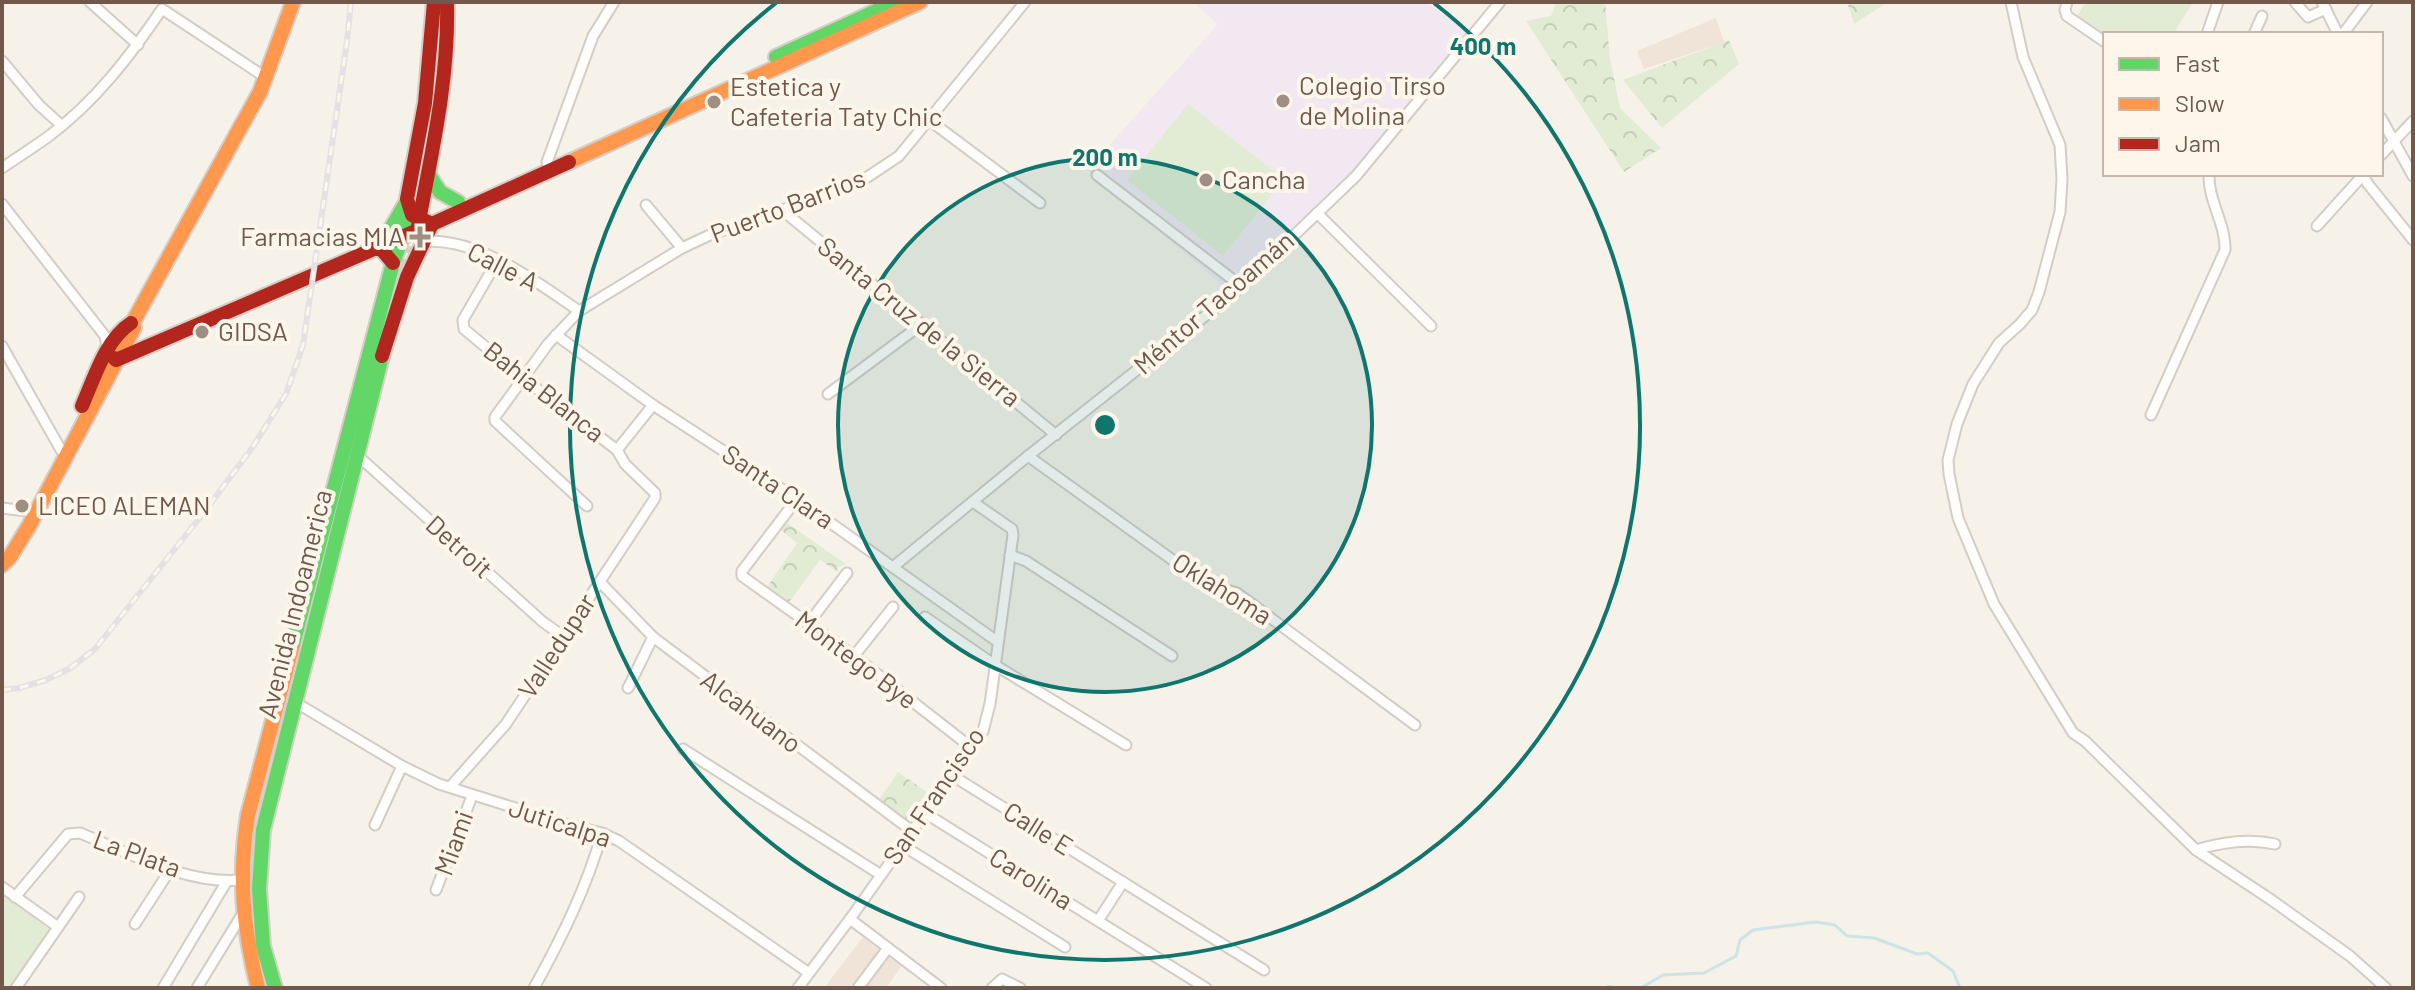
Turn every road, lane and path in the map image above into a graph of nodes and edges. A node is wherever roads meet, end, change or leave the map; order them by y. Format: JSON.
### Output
{"nodes":[{"id":1,"x":90,"y":2,"type":"edge"},
{"id":2,"x":293,"y":2,"type":"edge"},
{"id":3,"x":434,"y":2,"type":"edge"},
{"id":4,"x":447,"y":2,"type":"edge"},
{"id":5,"x":614,"y":2,"type":"edge"},
{"id":6,"x":896,"y":2,"type":"edge"},
{"id":7,"x":920,"y":2,"type":"edge"},
{"id":8,"x":1025,"y":2,"type":"edge"},
{"id":9,"x":1500,"y":2,"type":"edge"},
{"id":10,"x":2011,"y":2,"type":"edge"},
{"id":11,"x":2067,"y":2,"type":"edge"},
{"id":12,"x":2218,"y":2,"type":"edge"},
{"id":13,"x":2295,"y":2,"type":"edge"},
{"id":14,"x":2367,"y":2,"type":"edge"},
{"id":15,"x":2324,"y":6,"type":"edge"},
{"id":16,"x":2262,"y":16,"type":"dead end"},
{"id":17,"x":2208,"y":32,"type":"edge"},
{"id":18,"x":2255,"y":32,"type":"edge"},
{"id":19,"x":2339,"y":32,"type":"edge"},
{"id":20,"x":2342,"y":32,"type":"edge"},
{"id":21,"x":2103,"y":41,"type":"edge"},
{"id":22,"x":138,"y":45,"type":"junction"},
{"id":23,"x":2,"y":61,"type":"edge"},
{"id":24,"x":265,"y":77,"type":"junction"},
{"id":25,"x":929,"y":120,"type":"junction"},
{"id":26,"x":2413,"y":121,"type":"edge"},
{"id":27,"x":2383,"y":122,"type":"edge"},
{"id":28,"x":61,"y":125,"type":"junction"},
{"id":29,"x":2393,"y":142,"type":"junction"},
{"id":30,"x":2383,"y":153,"type":"edge"},
{"id":31,"x":547,"y":162,"type":"junction"},
{"id":32,"x":2,"y":168,"type":"edge"},
{"id":33,"x":428,"y":174,"type":"junction"},
{"id":34,"x":1097,"y":175,"type":"dead end"},
{"id":35,"x":2209,"y":176,"type":"edge"},
{"id":36,"x":2363,"y":176,"type":"edge"},
{"id":37,"x":2364,"y":176,"type":"edge"},
{"id":38,"x":2413,"y":176,"type":"edge"},
{"id":39,"x":407,"y":199,"type":"junction"},
{"id":40,"x":458,"y":202,"type":"junction"},
{"id":41,"x":1040,"y":203,"type":"dead end"},
{"id":42,"x":2,"y":204,"type":"edge"},
{"id":43,"x":646,"y":205,"type":"dead end"},
{"id":44,"x":782,"y":210,"type":"junction"},
{"id":45,"x":1317,"y":213,"type":"junction"},
{"id":46,"x":2317,"y":226,"type":"dead end"},
{"id":47,"x":412,"y":230,"type":"junction"},
{"id":48,"x":2413,"y":240,"type":"edge"},
{"id":49,"x":372,"y":248,"type":"junction"},
{"id":50,"x":682,"y":248,"type":"junction"},
{"id":51,"x":497,"y":261,"type":"junction"},
{"id":52,"x":393,"y":263,"type":"junction"},
{"id":53,"x":1241,"y":286,"type":"junction"},
{"id":54,"x":579,"y":311,"type":"junction"},
{"id":55,"x":922,"y":324,"type":"junction"},
{"id":56,"x":1431,"y":326,"type":"dead end"},
{"id":57,"x":556,"y":335,"type":"junction"},
{"id":58,"x":2,"y":346,"type":"edge"},
{"id":59,"x":113,"y":347,"type":"junction"},
{"id":60,"x":523,"y":378,"type":"junction"},
{"id":61,"x":828,"y":394,"type":"dead end"},
{"id":62,"x":653,"y":405,"type":"junction"},
{"id":63,"x":2151,"y":415,"type":"dead end"},
{"id":64,"x":1056,"y":435,"type":"junction"},
{"id":65,"x":61,"y":450,"type":"junction"},
{"id":66,"x":617,"y":450,"type":"junction"},
{"id":67,"x":357,"y":455,"type":"junction"},
{"id":68,"x":1028,"y":456,"type":"junction"},
{"id":69,"x":655,"y":498,"type":"joint"},
{"id":70,"x":797,"y":499,"type":"junction"},
{"id":71,"x":973,"y":502,"type":"junction"},
{"id":72,"x":587,"y":506,"type":"dead end"},
{"id":73,"x":2,"y":508,"type":"edge"},
{"id":74,"x":31,"y":512,"type":"junction"},
{"id":75,"x":2,"y":550,"type":"edge"},
{"id":76,"x":1010,"y":555,"type":"junction"},
{"id":77,"x":2,"y":565,"type":"edge"},
{"id":78,"x":893,"y":567,"type":"junction"},
{"id":79,"x":847,"y":573,"type":"dead end"},
{"id":80,"x":600,"y":582,"type":"junction"},
{"id":81,"x":893,"y":607,"type":"dead end"},
{"id":82,"x":925,"y":617,"type":"dead end"},
{"id":83,"x":808,"y":624,"type":"junction"},
{"id":84,"x":564,"y":637,"type":"junction"},
{"id":85,"x":653,"y":637,"type":"junction"},
{"id":86,"x":998,"y":642,"type":"junction"},
{"id":87,"x":854,"y":656,"type":"junction"},
{"id":88,"x":1172,"y":656,"type":"dead end"},
{"id":89,"x":995,"y":665,"type":"junction"},
{"id":90,"x":628,"y":688,"type":"dead end"},
{"id":91,"x":295,"y":702,"type":"junction"},
{"id":92,"x":1415,"y":725,"type":"dead end"},
{"id":93,"x":1126,"y":745,"type":"dead end"},
{"id":94,"x":972,"y":748,"type":"junction"},
{"id":95,"x":683,"y":749,"type":"dead end"},
{"id":96,"x":402,"y":766,"type":"junction"},
{"id":97,"x":953,"y":776,"type":"junction"},
{"id":98,"x":450,"y":787,"type":"junction"},
{"id":99,"x":472,"y":796,"type":"junction"},
{"id":100,"x":925,"y":813,"type":"junction"},
{"id":101,"x":375,"y":825,"type":"dead end"},
{"id":102,"x":912,"y":831,"type":"junction"},
{"id":103,"x":602,"y":833,"type":"junction"},
{"id":104,"x":2275,"y":844,"type":"dead end"},
{"id":105,"x":902,"y":845,"type":"junction"},
{"id":106,"x":2196,"y":850,"type":"junction"},
{"id":107,"x":170,"y":870,"type":"junction"},
{"id":108,"x":881,"y":875,"type":"junction"},
{"id":109,"x":234,"y":881,"type":"junction"},
{"id":110,"x":1123,"y":882,"type":"junction"},
{"id":111,"x":2,"y":887,"type":"edge"},
{"id":112,"x":436,"y":890,"type":"dead end"},
{"id":113,"x":15,"y":897,"type":"junction"},
{"id":114,"x":79,"y":897,"type":"dead end"},
{"id":115,"x":243,"y":913,"type":"junction"},
{"id":116,"x":850,"y":919,"type":"junction"},
{"id":117,"x":1098,"y":921,"type":"junction"},
{"id":118,"x":135,"y":924,"type":"dead end"},
{"id":119,"x":58,"y":927,"type":"junction"},
{"id":120,"x":1065,"y":947,"type":"dead end"},
{"id":121,"x":888,"y":948,"type":"junction"},
{"id":122,"x":1264,"y":970,"type":"dead end"},
{"id":123,"x":809,"y":973,"type":"junction"},
{"id":124,"x":16,"y":988,"type":"edge"},
{"id":125,"x":163,"y":988,"type":"edge"},
{"id":126,"x":197,"y":988,"type":"edge"},
{"id":127,"x":258,"y":988,"type":"edge"},
{"id":128,"x":275,"y":988,"type":"edge"},
{"id":129,"x":534,"y":988,"type":"edge"},
{"id":130,"x":798,"y":988,"type":"edge"},
{"id":131,"x":858,"y":988,"type":"edge"},
{"id":132,"x":941,"y":988,"type":"edge"},
{"id":133,"x":992,"y":988,"type":"edge"},
{"id":134,"x":1020,"y":988,"type":"edge"},
{"id":135,"x":1206,"y":988,"type":"edge"},
{"id":136,"x":2386,"y":988,"type":"edge"}],
"edges":[{"from":1,"to":22,"type":"street"},
{"from":2,"to":24,"type":"main road"},
{"from":3,"to":39,"type":"main road"},
{"from":4,"to":33,"type":"main road"},
{"from":5,"to":31,"type":"street"},
{"from":6,"to":31,"type":"main road"},
{"from":7,"to":47,"type":"main road"},
{"from":8,"to":25,"type":"street","name":"Puerto Barrios"},
{"from":9,"to":45,"type":"street","name":"Méntor Tacoamán"},
{"from":10,"to":106,"type":"street"},
{"from":11,"to":21,"type":"street"},
{"from":12,"to":17,"type":"street"},
{"from":13,"to":15,"type":"street"},
{"from":14,"to":20,"type":"street"},
{"from":15,"to":19,"type":"street"},
{"from":16,"to":18,"type":"street"},
{"from":22,"to":24,"type":"street"},
{"from":22,"to":28,"type":"street"},
{"from":23,"to":28,"type":"street"},
{"from":24,"to":59,"type":"main road"},
{"from":25,"to":41,"type":"street"},
{"from":25,"to":44,"type":"street","name":"Puerto Barrios"},
{"from":26,"to":29,"type":"street"},
{"from":27,"to":29,"type":"street"},
{"from":28,"to":32,"type":"street"},
{"from":29,"to":30,"type":"street"},
{"from":29,"to":38,"type":"street"},
{"from":31,"to":40,"type":"main road"},
{"from":33,"to":40,"type":"main road"},
{"from":33,"to":47,"type":"main road"},
{"from":34,"to":53,"type":"street"},
{"from":35,"to":63,"type":"street"},
{"from":36,"to":46,"type":"street"},
{"from":37,"to":48,"type":"street"},
{"from":39,"to":47,"type":"main road"},
{"from":39,"to":47,"type":"main road"},
{"from":40,"to":47,"type":"main road"},
{"from":42,"to":59,"type":"street"},
{"from":43,"to":50,"type":"street"},
{"from":44,"to":50,"type":"street","name":"Puerto Barrios"},
{"from":44,"to":55,"type":"street","name":"Santa Cruz de la Sierra"},
{"from":45,"to":53,"type":"street","name":"Méntor Tacoamán"},
{"from":45,"to":56,"type":"street"},
{"from":47,"to":49,"type":"main road"},
{"from":47,"to":51,"type":"street","name":"Calle A"},
{"from":47,"to":52,"type":"main road","name":"Avenida Indoamerica"},
{"from":47,"to":59,"type":"main road"},
{"from":47,"to":67,"type":"main road","name":"Avenida Indoamerica"},
{"from":49,"to":52,"type":"main road"},
{"from":49,"to":59,"type":"main road"},
{"from":50,"to":54,"type":"street","name":"Puerto Barrios"},
{"from":51,"to":54,"type":"street","name":"Calle A"},
{"from":51,"to":60,"type":"street","name":"Bahia Blanca"},
{"from":52,"to":109,"type":"main road","name":"Avenida Indoamerica"},
{"from":53,"to":64,"type":"street","name":"Méntor Tacoamán"},
{"from":54,"to":57,"type":"street","name":"Puerto Barrios"},
{"from":55,"to":61,"type":"street"},
{"from":55,"to":64,"type":"street","name":"Santa Cruz de la Sierra"},
{"from":57,"to":60,"type":"street","name":"Puerto Barrios"},
{"from":57,"to":62,"type":"street","name":"Santa Clara"},
{"from":58,"to":65,"type":"street"},
{"from":59,"to":65,"type":"main road"},
{"from":59,"to":74,"type":"main road"},
{"from":60,"to":66,"type":"street","name":"Bahia Blanca"},
{"from":60,"to":72,"type":"street","name":"Puerto Barrios"},
{"from":62,"to":66,"type":"street"},
{"from":62,"to":70,"type":"street","name":"Santa Clara"},
{"from":64,"to":68,"type":"street","name":"Méntor Tacoamán"},
{"from":65,"to":74,"type":"main road"},
{"from":66,"to":69,"type":"street","name":"Bahia Blanca"},
{"from":67,"to":84,"type":"street","name":"Detroit"},
{"from":67,"to":91,"type":"main road","name":"Avenida Indoamerica"},
{"from":68,"to":71,"type":"street","name":"Méntor Tacoamán"},
{"from":68,"to":92,"type":"street","name":"Oklahoma"},
{"from":69,"to":80,"type":"street","name":"Valledupar"},
{"from":70,"to":78,"type":"street","name":"Santa Clara"},
{"from":70,"to":83,"type":"street","name":"Montego Bye"},
{"from":71,"to":76,"type":"street","name":"San Francisco"},
{"from":71,"to":78,"type":"street","name":"Méntor Tacoamán"},
{"from":73,"to":74,"type":"street"},
{"from":74,"to":75,"type":"main road"},
{"from":74,"to":77,"type":"main road"},
{"from":76,"to":86,"type":"street","name":"San Francisco"},
{"from":76,"to":88,"type":"street"},
{"from":78,"to":86,"type":"street","name":"Santa Clara"},
{"from":79,"to":83,"type":"street"},
{"from":80,"to":84,"type":"street","name":"Valledupar"},
{"from":80,"to":85,"type":"street","name":"Alcahuano"},
{"from":81,"to":87,"type":"street"},
{"from":82,"to":89,"type":"street"},
{"from":83,"to":87,"type":"street","name":"Montego Bye"},
{"from":84,"to":98,"type":"street","name":"Valledupar"},
{"from":85,"to":90,"type":"street"},
{"from":85,"to":102,"type":"street","name":"Alcahuano"},
{"from":86,"to":89,"type":"street","name":"San Francisco"},
{"from":87,"to":94,"type":"street","name":"Montego Bye"},
{"from":89,"to":93,"type":"street"},
{"from":89,"to":94,"type":"street","name":"San Francisco"},
{"from":91,"to":96,"type":"street","name":"Juticalpa"},
{"from":91,"to":128,"type":"main road","name":"Avenida Indoamerica"},
{"from":94,"to":97,"type":"street","name":"San Francisco"},
{"from":95,"to":108,"type":"street"},
{"from":96,"to":98,"type":"street","name":"Juticalpa"},
{"from":96,"to":101,"type":"street"},
{"from":97,"to":100,"type":"street","name":"San Francisco"},
{"from":97,"to":110,"type":"street","name":"Calle E"},
{"from":98,"to":99,"type":"street","name":"Juticalpa"},
{"from":99,"to":103,"type":"street","name":"Juticalpa"},
{"from":99,"to":112,"type":"street","name":"Miami"},
{"from":100,"to":102,"type":"street","name":"San Francisco"},
{"from":100,"to":117,"type":"street","name":"Carolina"},
{"from":102,"to":105,"type":"street","name":"San Francisco"},
{"from":103,"to":123,"type":"street","name":"Juticalpa"},
{"from":103,"to":129,"type":"street"},
{"from":104,"to":106,"type":"street"},
{"from":105,"to":108,"type":"street","name":"San Francisco"},
{"from":105,"to":120,"type":"street"},
{"from":106,"to":136,"type":"street"},
{"from":107,"to":109,"type":"street","name":"La Plata"},
{"from":107,"to":113,"type":"street","name":"La Plata"},
{"from":107,"to":118,"type":"street"},
{"from":108,"to":116,"type":"street","name":"San Francisco"},
{"from":109,"to":115,"type":"main road","name":"Avenida Indoamerica"},
{"from":109,"to":125,"type":"street"},
{"from":110,"to":117,"type":"street","name":"Carolina"},
{"from":110,"to":122,"type":"street","name":"Calle E"},
{"from":111,"to":113,"type":"street"},
{"from":113,"to":119,"type":"street"},
{"from":114,"to":119,"type":"street"},
{"from":115,"to":126,"type":"street"},
{"from":115,"to":127,"type":"main road","name":"Avenida Indoamerica"},
{"from":116,"to":121,"type":"street"},
{"from":116,"to":123,"type":"street","name":"San Francisco"},
{"from":117,"to":135,"type":"street"},
{"from":119,"to":124,"type":"street"},
{"from":121,"to":131,"type":"street"},
{"from":121,"to":132,"type":"street"},
{"from":123,"to":130,"type":"street","name":"San Francisco"},
{"from":133,"to":134,"type":"street"}]}
